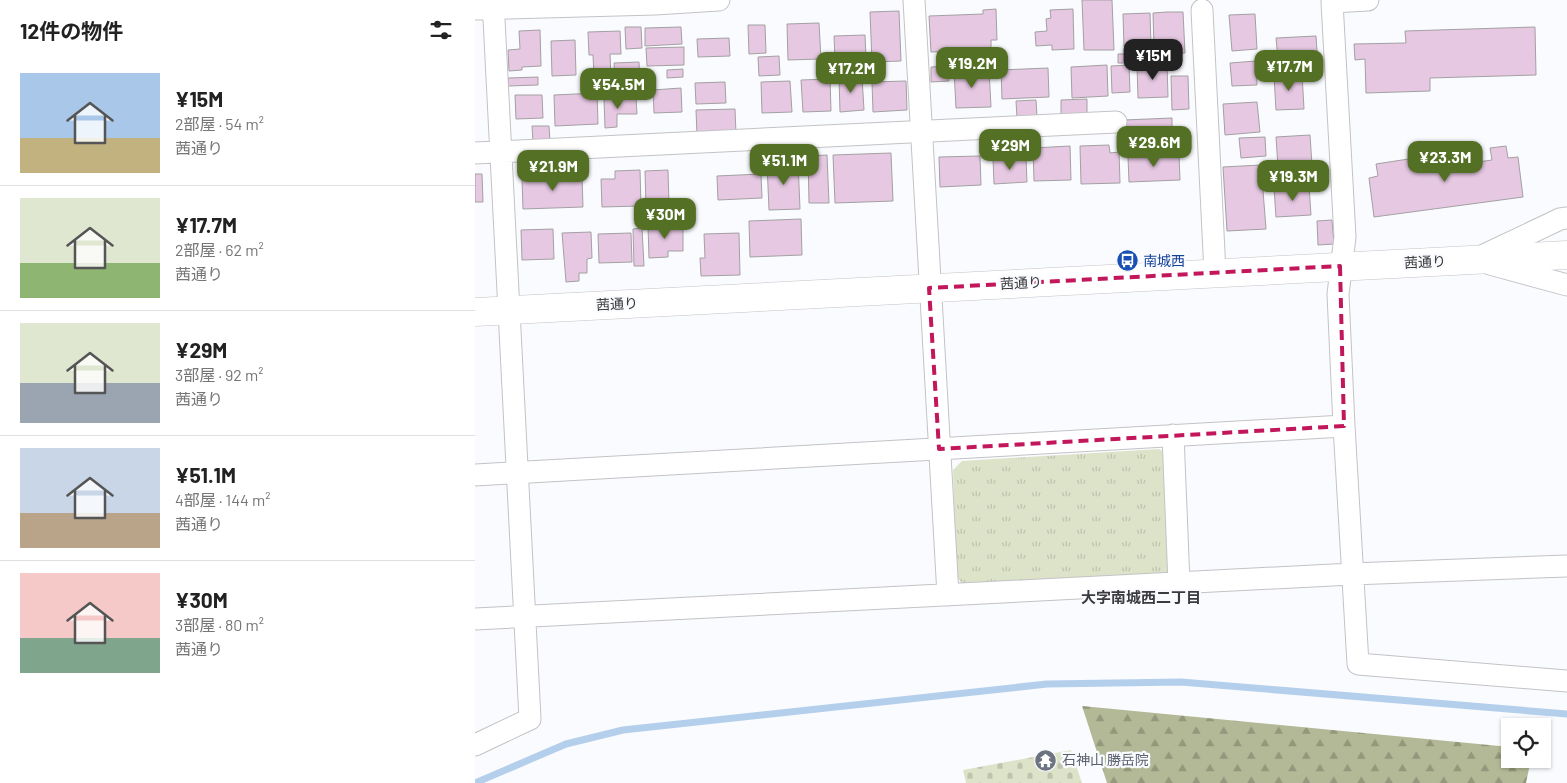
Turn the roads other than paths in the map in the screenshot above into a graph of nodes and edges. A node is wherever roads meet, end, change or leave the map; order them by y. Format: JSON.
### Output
{"nodes":[{"id":1,"x":719,"y":0,"type":"edge"},
{"id":2,"x":914,"y":0,"type":"edge"},
{"id":3,"x":1368,"y":0,"type":"edge"},
{"id":4,"x":487,"y":6,"type":"edge"},
{"id":5,"x":1202,"y":10,"type":"dead end"},
{"id":6,"x":1116,"y":122,"type":"dead end"},
{"id":7,"x":920,"y":132,"type":"junction"},
{"id":8,"x":500,"y":152,"type":"junction"},
{"id":9,"x":475,"y":153,"type":"edge"},
{"id":10,"x":1567,"y":218,"type":"edge"},
{"id":11,"x":1567,"y":255,"type":"edge"},
{"id":12,"x":1475,"y":260,"type":"junction"},
{"id":13,"x":1340,"y":266,"type":"junction"},
{"id":14,"x":1215,"y":273,"type":"junction"},
{"id":15,"x":1567,"y":285,"type":"edge"},
{"id":16,"x":929,"y":288,"type":"junction"},
{"id":17,"x":509,"y":310,"type":"junction"},
{"id":18,"x":475,"y":312,"type":"edge"},
{"id":19,"x":1344,"y":426,"type":"junction"},
{"id":20,"x":1173,"y":435,"type":"junction"},
{"id":21,"x":939,"y":449,"type":"junction"},
{"id":22,"x":517,"y":472,"type":"junction"},
{"id":23,"x":475,"y":475,"type":"edge"},
{"id":24,"x":1567,"y":566,"type":"edge"},
{"id":25,"x":1352,"y":574,"type":"junction"},
{"id":26,"x":1179,"y":583,"type":"junction"},
{"id":27,"x":947,"y":595,"type":"junction"},
{"id":28,"x":525,"y":616,"type":"junction"},
{"id":29,"x":475,"y":619,"type":"edge"},
{"id":30,"x":1567,"y":681,"type":"edge"},
{"id":31,"x":475,"y":745,"type":"edge"}],
"edges":[{"from":1,"to":4,"type":"street"},
{"from":2,"to":7,"type":"street"},
{"from":3,"to":13,"type":"street"},
{"from":4,"to":8,"type":"street"},
{"from":5,"to":14,"type":"street"},
{"from":6,"to":7,"type":"street"},
{"from":7,"to":8,"type":"street"},
{"from":7,"to":16,"type":"street"},
{"from":8,"to":9,"type":"street"},
{"from":8,"to":17,"type":"street"},
{"from":10,"to":12,"type":"street"},
{"from":11,"to":12,"type":"street","name":"茜通り"},
{"from":12,"to":13,"type":"street","name":"茜通り"},
{"from":12,"to":15,"type":"street"},
{"from":13,"to":14,"type":"street","name":"茜通り"},
{"from":13,"to":19,"type":"street"},
{"from":14,"to":16,"type":"street","name":"茜通り"},
{"from":16,"to":17,"type":"street","name":"茜通り"},
{"from":16,"to":21,"type":"street"},
{"from":17,"to":18,"type":"street","name":"茜通り"},
{"from":17,"to":22,"type":"street"},
{"from":19,"to":20,"type":"street"},
{"from":19,"to":25,"type":"street"},
{"from":20,"to":21,"type":"street"},
{"from":20,"to":26,"type":"street"},
{"from":21,"to":22,"type":"street"},
{"from":21,"to":27,"type":"street"},
{"from":22,"to":23,"type":"street"},
{"from":22,"to":28,"type":"street"},
{"from":24,"to":25,"type":"street"},
{"from":25,"to":26,"type":"street"},
{"from":25,"to":30,"type":"street"},
{"from":26,"to":27,"type":"street"},
{"from":27,"to":28,"type":"street"},
{"from":28,"to":29,"type":"street"},
{"from":28,"to":31,"type":"street"}]}
